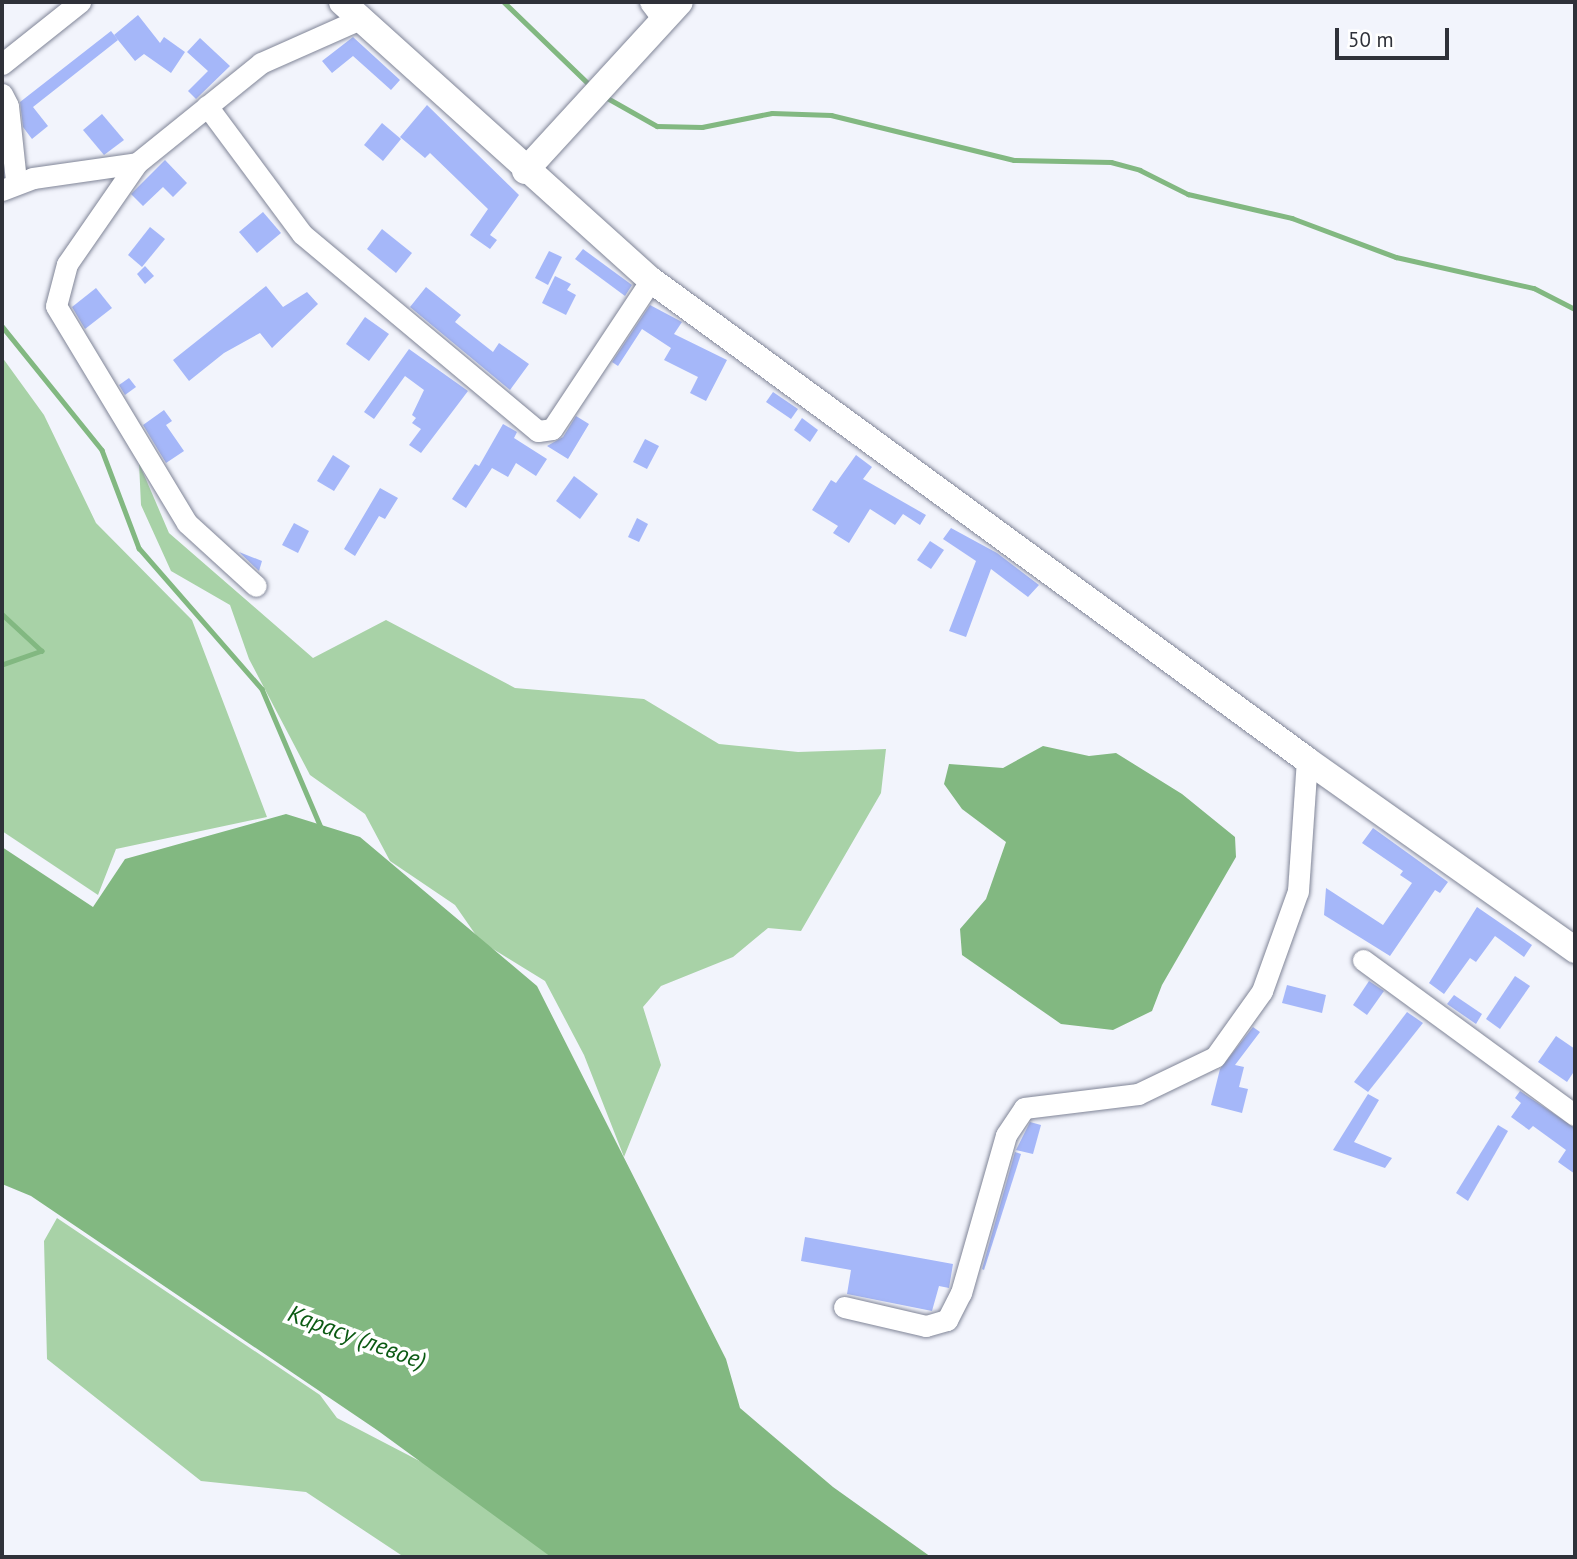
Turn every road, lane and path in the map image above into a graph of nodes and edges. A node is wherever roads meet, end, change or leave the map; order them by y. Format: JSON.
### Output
{"nodes":[{"id":1,"x":80,"y":2,"type":"edge"},
{"id":2,"x":664,"y":8,"type":"edge"},
{"id":3,"x":351,"y":10,"type":"edge"},
{"id":4,"x":2,"y":64,"type":"edge"},
{"id":5,"x":2,"y":94,"type":"edge"},
{"id":6,"x":207,"y":106,"type":"junction"},
{"id":7,"x":137,"y":163,"type":"junction"},
{"id":8,"x":525,"y":171,"type":"junction"},
{"id":9,"x":9,"y":186,"type":"edge"},
{"id":10,"x":650,"y":279,"type":"junction"},
{"id":11,"x":256,"y":586,"type":"dead end"},
{"id":12,"x":1307,"y":760,"type":"junction"},
{"id":13,"x":1575,"y":950,"type":"edge"},
{"id":14,"x":1363,"y":960,"type":"dead end"},
{"id":15,"x":1575,"y":1115,"type":"edge"},
{"id":16,"x":844,"y":1307,"type":"dead end"}],
"edges":[{"from":1,"to":4,"type":"street"},
{"from":2,"to":8,"type":"main road"},
{"from":3,"to":6,"type":"street"},
{"from":3,"to":8,"type":"main road"},
{"from":5,"to":9,"type":"street"},
{"from":6,"to":7,"type":"street"},
{"from":6,"to":10,"type":"street"},
{"from":7,"to":9,"type":"street"},
{"from":7,"to":11,"type":"street"},
{"from":8,"to":10,"type":"main road"},
{"from":10,"to":12,"type":"main road"},
{"from":12,"to":13,"type":"main road"},
{"from":12,"to":16,"type":"street"},
{"from":14,"to":15,"type":"street"}]}
